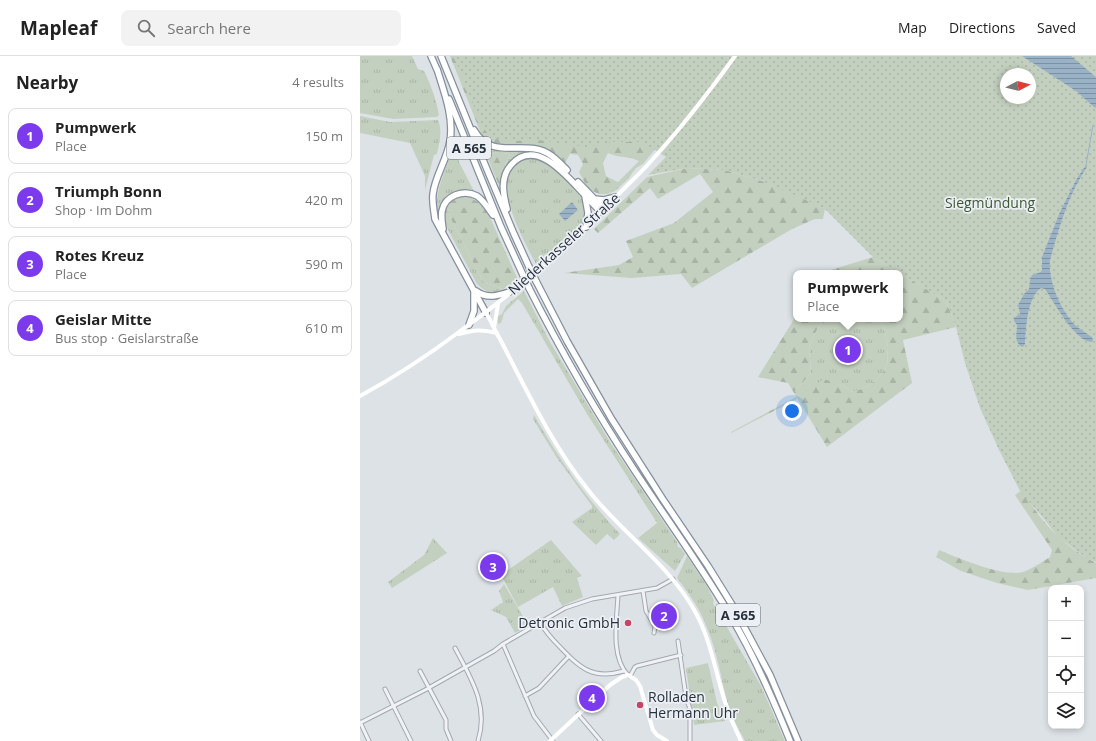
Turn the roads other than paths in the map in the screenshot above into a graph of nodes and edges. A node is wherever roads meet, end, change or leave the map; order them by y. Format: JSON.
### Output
{"nodes":[{"id":1,"x":431,"y":56,"type":"edge"},
{"id":2,"x":441,"y":56,"type":"edge"},
{"id":3,"x":735,"y":56,"type":"edge"},
{"id":4,"x":437,"y":69,"type":"junction"},
{"id":5,"x":464,"y":112,"type":"junction"},
{"id":6,"x":585,"y":196,"type":"junction"},
{"id":7,"x":616,"y":197,"type":"junction"},
{"id":8,"x":594,"y":199,"type":"junction"},
{"id":9,"x":603,"y":211,"type":"junction"},
{"id":10,"x":501,"y":227,"type":"junction"},
{"id":11,"x":586,"y":227,"type":"junction"},
{"id":12,"x":444,"y":233,"type":"junction"},
{"id":13,"x":514,"y":234,"type":"junction"},
{"id":14,"x":474,"y":290,"type":"junction"},
{"id":15,"x":512,"y":291,"type":"junction"},
{"id":16,"x":498,"y":304,"type":"junction"},
{"id":17,"x":486,"y":312,"type":"junction"},
{"id":18,"x":469,"y":325,"type":"junction"},
{"id":19,"x":494,"y":328,"type":"junction"},
{"id":20,"x":497,"y":333,"type":"junction"},
{"id":21,"x":454,"y":335,"type":"junction"},
{"id":22,"x":360,"y":396,"type":"edge"},
{"id":23,"x":673,"y":579,"type":"junction"},
{"id":24,"x":643,"y":591,"type":"junction"},
{"id":25,"x":618,"y":594,"type":"junction"},
{"id":26,"x":540,"y":622,"type":"junction"},
{"id":27,"x":654,"y":633,"type":"dead end"},
{"id":28,"x":678,"y":641,"type":"dead end"},
{"id":29,"x":503,"y":644,"type":"junction"},
{"id":30,"x":455,"y":648,"type":"dead end"},
{"id":31,"x":681,"y":655,"type":"junction"},
{"id":32,"x":569,"y":656,"type":"junction"},
{"id":33,"x":466,"y":667,"type":"junction"},
{"id":34,"x":624,"y":670,"type":"junction"},
{"id":35,"x":420,"y":671,"type":"dead end"},
{"id":36,"x":629,"y":676,"type":"junction"},
{"id":37,"x":430,"y":688,"type":"junction"},
{"id":38,"x":385,"y":689,"type":"dead end"},
{"id":39,"x":525,"y":696,"type":"junction"},
{"id":40,"x":394,"y":706,"type":"junction"},
{"id":41,"x":578,"y":714,"type":"junction"},
{"id":42,"x":360,"y":722,"type":"edge"},
{"id":43,"x":552,"y":740,"type":"edge"},
{"id":44,"x":369,"y":741,"type":"edge"},
{"id":45,"x":411,"y":741,"type":"edge"},
{"id":46,"x":451,"y":741,"type":"edge"},
{"id":47,"x":478,"y":741,"type":"edge"},
{"id":48,"x":601,"y":741,"type":"edge"},
{"id":49,"x":667,"y":741,"type":"edge"},
{"id":50,"x":690,"y":741,"type":"edge"},
{"id":51,"x":741,"y":741,"type":"edge"},
{"id":52,"x":790,"y":741,"type":"edge"},
{"id":53,"x":798,"y":741,"type":"edge"}],
"edges":[{"from":1,"to":4,"type":"highway","number":"A 565"},
{"from":2,"to":5,"type":"highway","number":"A 565"},
{"from":3,"to":7,"type":"main road","name":"Niederkasseler Straße"},
{"from":4,"to":10,"type":"highway","number":"A 565"},
{"from":4,"to":12,"type":"highway"},
{"from":5,"to":8,"type":"highway"},
{"from":5,"to":13,"type":"highway","number":"A 565"},
{"from":6,"to":9,"type":"highway"},
{"from":6,"to":11,"type":"highway"},
{"from":6,"to":13,"type":"highway"},
{"from":7,"to":8,"type":"highway"},
{"from":7,"to":9,"type":"main road","name":"Niederkasseler Straße"},
{"from":8,"to":9,"type":"highway"},
{"from":9,"to":11,"type":"main road","name":"Niederkasseler Straße"},
{"from":10,"to":12,"type":"highway"},
{"from":10,"to":52,"type":"highway","number":"A 565","bridge":true},
{"from":11,"to":15,"type":"main road","name":"Niederkasseler Straße"},
{"from":12,"to":14,"type":"highway"},
{"from":13,"to":53,"type":"highway","number":"A 565","bridge":true},
{"from":14,"to":15,"type":"highway"},
{"from":14,"to":17,"type":"highway"},
{"from":14,"to":18,"type":"highway"},
{"from":15,"to":16,"type":"main road","name":"Niederkasseler Straße"},
{"from":16,"to":17,"type":"main road","name":"Niederkasseler Straße"},
{"from":16,"to":19,"type":"main road"},
{"from":17,"to":18,"type":"main road","name":"Niederkasseler Straße"},
{"from":17,"to":19,"type":"main road"},
{"from":18,"to":21,"type":"main road","name":"Niederkasseler Straße"},
{"from":19,"to":20,"type":"main road"},
{"from":20,"to":21,"type":"main road"},
{"from":20,"to":23,"type":"main road"},
{"from":21,"to":22,"type":"main road","name":"Niederkasseler Straße"},
{"from":23,"to":24,"type":"street"},
{"from":23,"to":51,"type":"main road"},
{"from":24,"to":25,"type":"street"},
{"from":24,"to":27,"type":"street"},
{"from":25,"to":26,"type":"street"},
{"from":25,"to":34,"type":"street"},
{"from":26,"to":29,"type":"street"},
{"from":26,"to":32,"type":"street"},
{"from":28,"to":31,"type":"street"},
{"from":29,"to":33,"type":"street"},
{"from":29,"to":39,"type":"street"},
{"from":30,"to":33,"type":"street"},
{"from":31,"to":36,"type":"street"},
{"from":31,"to":50,"type":"street"},
{"from":32,"to":34,"type":"street"},
{"from":32,"to":39,"type":"street"},
{"from":33,"to":37,"type":"street"},
{"from":33,"to":47,"type":"street"},
{"from":34,"to":36,"type":"street"},
{"from":35,"to":37,"type":"street"},
{"from":36,"to":41,"type":"main road"},
{"from":36,"to":49,"type":"main road"},
{"from":37,"to":40,"type":"street"},
{"from":37,"to":46,"type":"street"},
{"from":38,"to":40,"type":"street"},
{"from":39,"to":43,"type":"street"},
{"from":40,"to":42,"type":"street"},
{"from":40,"to":45,"type":"street"},
{"from":41,"to":43,"type":"main road"},
{"from":41,"to":48,"type":"street"},
{"from":42,"to":44,"type":"street"}]}
